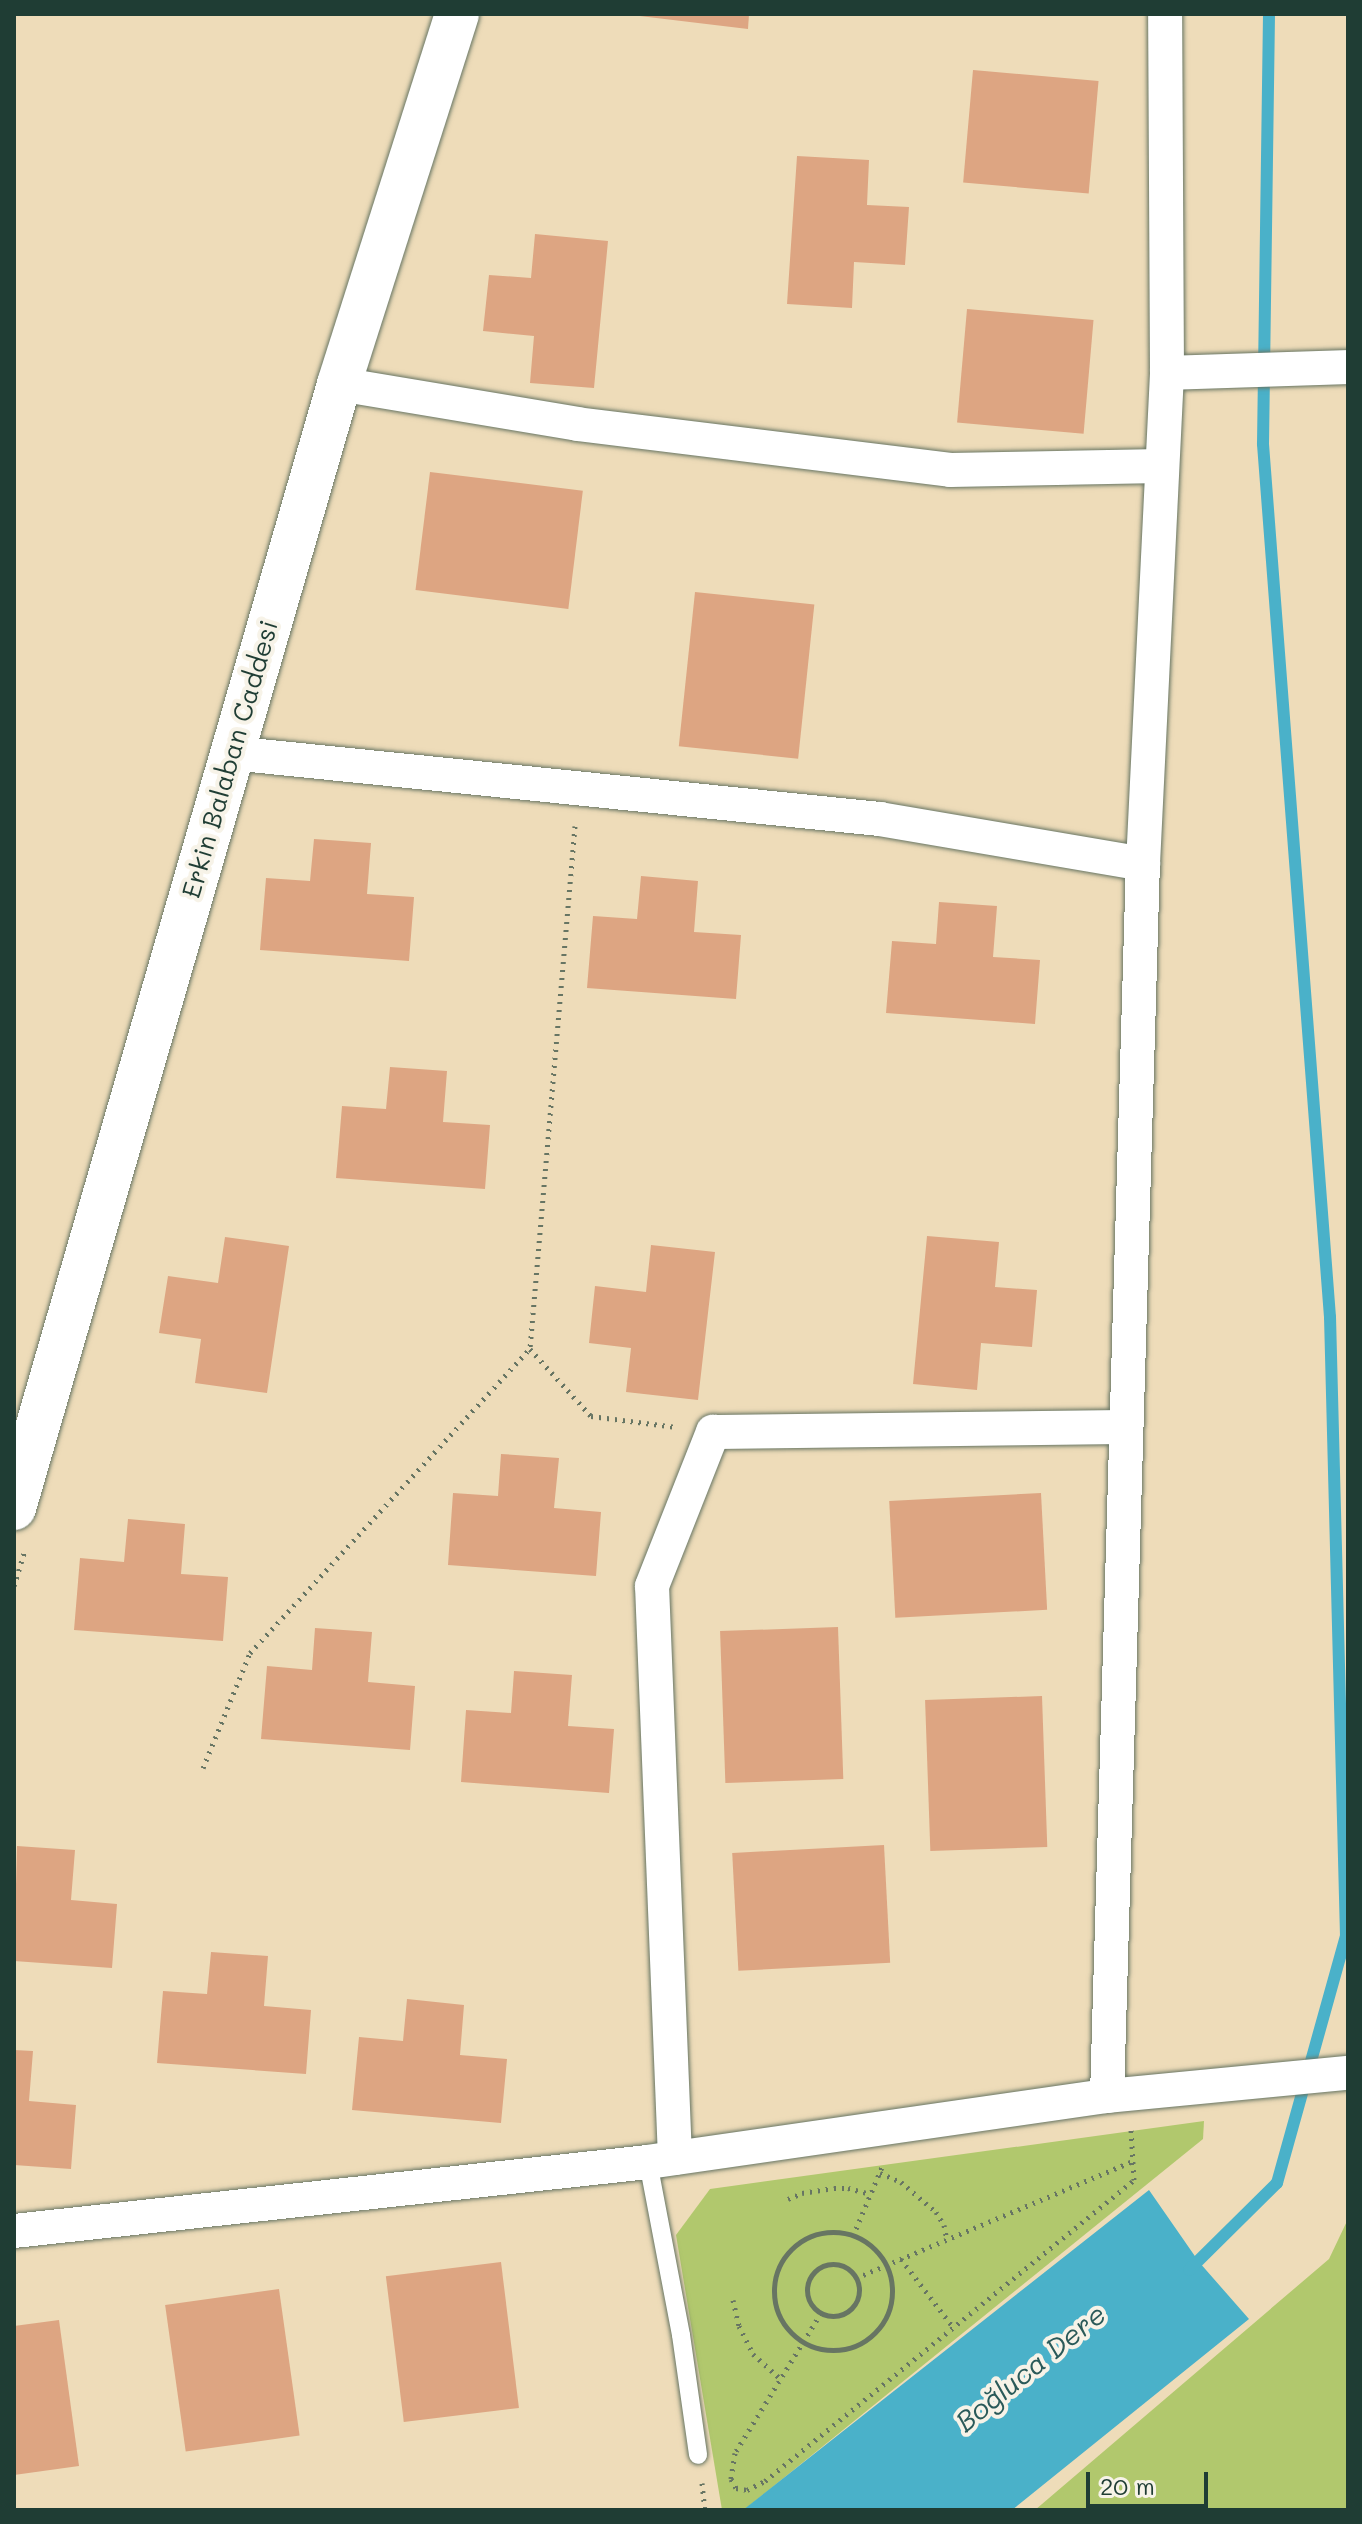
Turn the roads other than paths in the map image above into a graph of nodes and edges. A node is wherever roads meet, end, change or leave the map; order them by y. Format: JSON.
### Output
{"nodes":[{"id":1,"x":457,"y":14,"type":"edge"},
{"id":2,"x":1165,"y":14,"type":"edge"},
{"id":3,"x":1348,"y":367,"type":"edge"},
{"id":4,"x":1167,"y":373,"type":"junction"},
{"id":5,"x":339,"y":384,"type":"junction"},
{"id":6,"x":1162,"y":466,"type":"junction"},
{"id":7,"x":231,"y":753,"type":"junction"},
{"id":8,"x":1143,"y":864,"type":"junction"},
{"id":9,"x":1126,"y":1427,"type":"junction"},
{"id":10,"x":14,"y":1508,"type":"edge"},
{"id":11,"x":1348,"y":2073,"type":"edge"},
{"id":12,"x":1118,"y":2095,"type":"junction"},
{"id":13,"x":662,"y":2160,"type":"junction"},
{"id":14,"x":14,"y":2231,"type":"edge"},
{"id":15,"x":698,"y":2455,"type":"dead end"}],
"edges":[{"from":1,"to":5,"type":"street","name":"Erkin Balaban Caddesi"},
{"from":2,"to":4,"type":"street"},
{"from":3,"to":4,"type":"street"},
{"from":4,"to":6,"type":"street"},
{"from":5,"to":6,"type":"street"},
{"from":5,"to":7,"type":"street","name":"Erkin Balaban Caddesi"},
{"from":6,"to":8,"type":"street"},
{"from":7,"to":8,"type":"street"},
{"from":7,"to":10,"type":"street","name":"Erkin Balaban Caddesi"},
{"from":8,"to":9,"type":"street"},
{"from":9,"to":12,"type":"street"},
{"from":9,"to":13,"type":"street"},
{"from":11,"to":12,"type":"street"},
{"from":12,"to":13,"type":"street"},
{"from":13,"to":14,"type":"street"},
{"from":13,"to":15,"type":"lane"}]}
